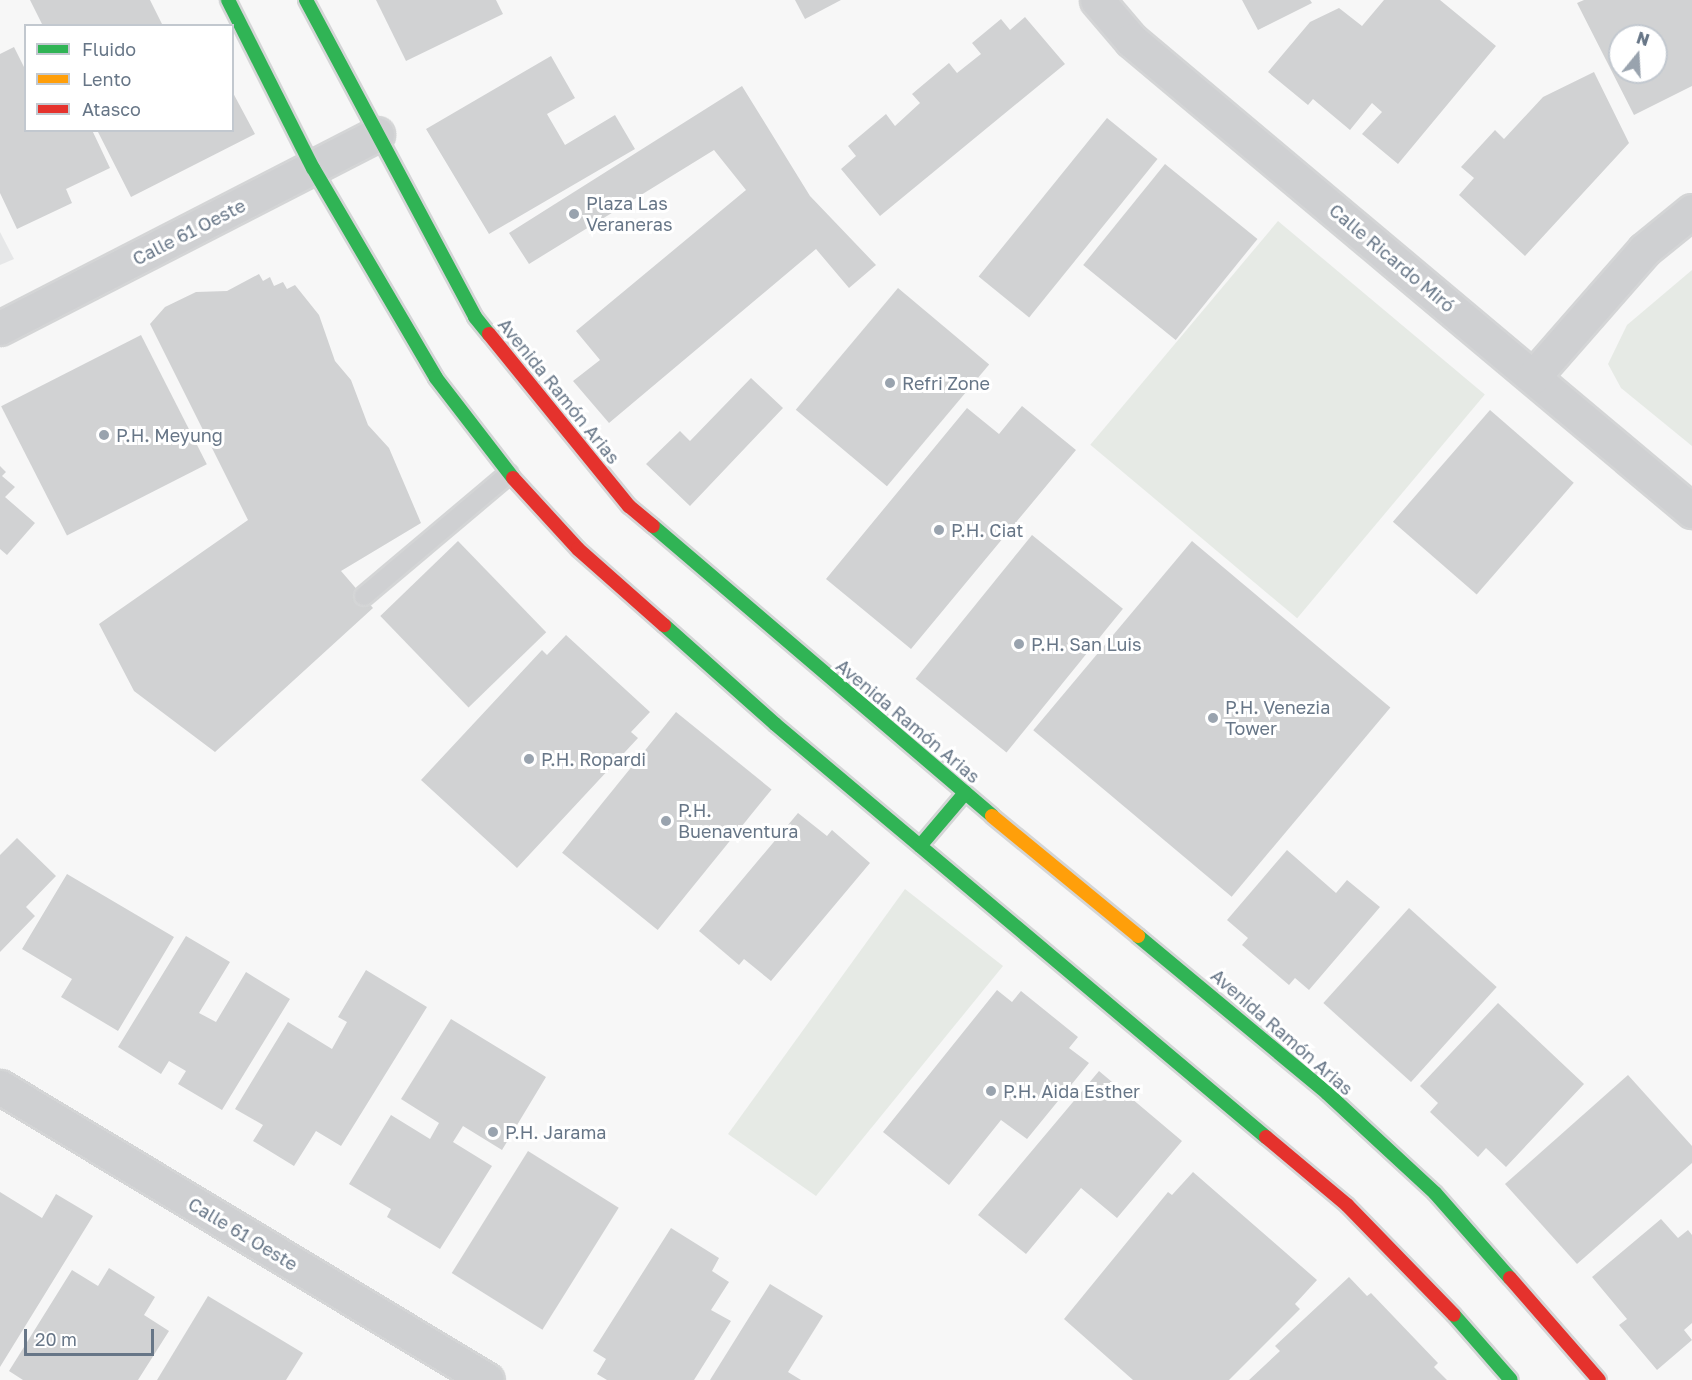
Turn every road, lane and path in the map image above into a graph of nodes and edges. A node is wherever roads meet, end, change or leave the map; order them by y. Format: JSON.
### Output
{"nodes":[{"id":1,"x":228,"y":0,"type":"edge"},
{"id":2,"x":306,"y":0,"type":"edge"},
{"id":3,"x":1097,"y":0,"type":"edge"},
{"id":4,"x":377,"y":134,"type":"junction"},
{"id":5,"x":313,"y":168,"type":"junction"},
{"id":6,"x":1692,"y":211,"type":"edge"},
{"id":7,"x":0,"y":328,"type":"edge"},
{"id":8,"x":1533,"y":377,"type":"junction"},
{"id":9,"x":509,"y":474,"type":"junction"},
{"id":10,"x":1692,"y":511,"type":"edge"},
{"id":11,"x":364,"y":596,"type":"dead end"},
{"id":12,"x":965,"y":793,"type":"junction"},
{"id":13,"x":920,"y":846,"type":"junction"},
{"id":14,"x":0,"y":1087,"type":"edge"},
{"id":15,"x":487,"y":1380,"type":"edge"},
{"id":16,"x":1511,"y":1380,"type":"edge"},
{"id":17,"x":1599,"y":1380,"type":"edge"}],
"edges":[{"from":1,"to":5,"type":"main road"},
{"from":2,"to":4,"type":"main road","name":"Avenida Ramón Arias"},
{"from":3,"to":8,"type":"street","name":"Calle Ricardo Miró"},
{"from":4,"to":5,"type":"street","name":"Calle 61 Oeste"},
{"from":4,"to":12,"type":"main road","name":"Avenida Ramón Arias"},
{"from":5,"to":7,"type":"street","name":"Calle 61 Oeste"},
{"from":5,"to":9,"type":"main road"},
{"from":6,"to":8,"type":"street"},
{"from":8,"to":10,"type":"street","name":"Calle Ricardo Miró"},
{"from":9,"to":11,"type":"lane"},
{"from":9,"to":13,"type":"main road"},
{"from":12,"to":13,"type":"main road"},
{"from":12,"to":17,"type":"main road","name":"Avenida Ramón Arias"},
{"from":13,"to":16,"type":"main road"},
{"from":14,"to":15,"type":"street","name":"Calle 61 Oeste"}]}
